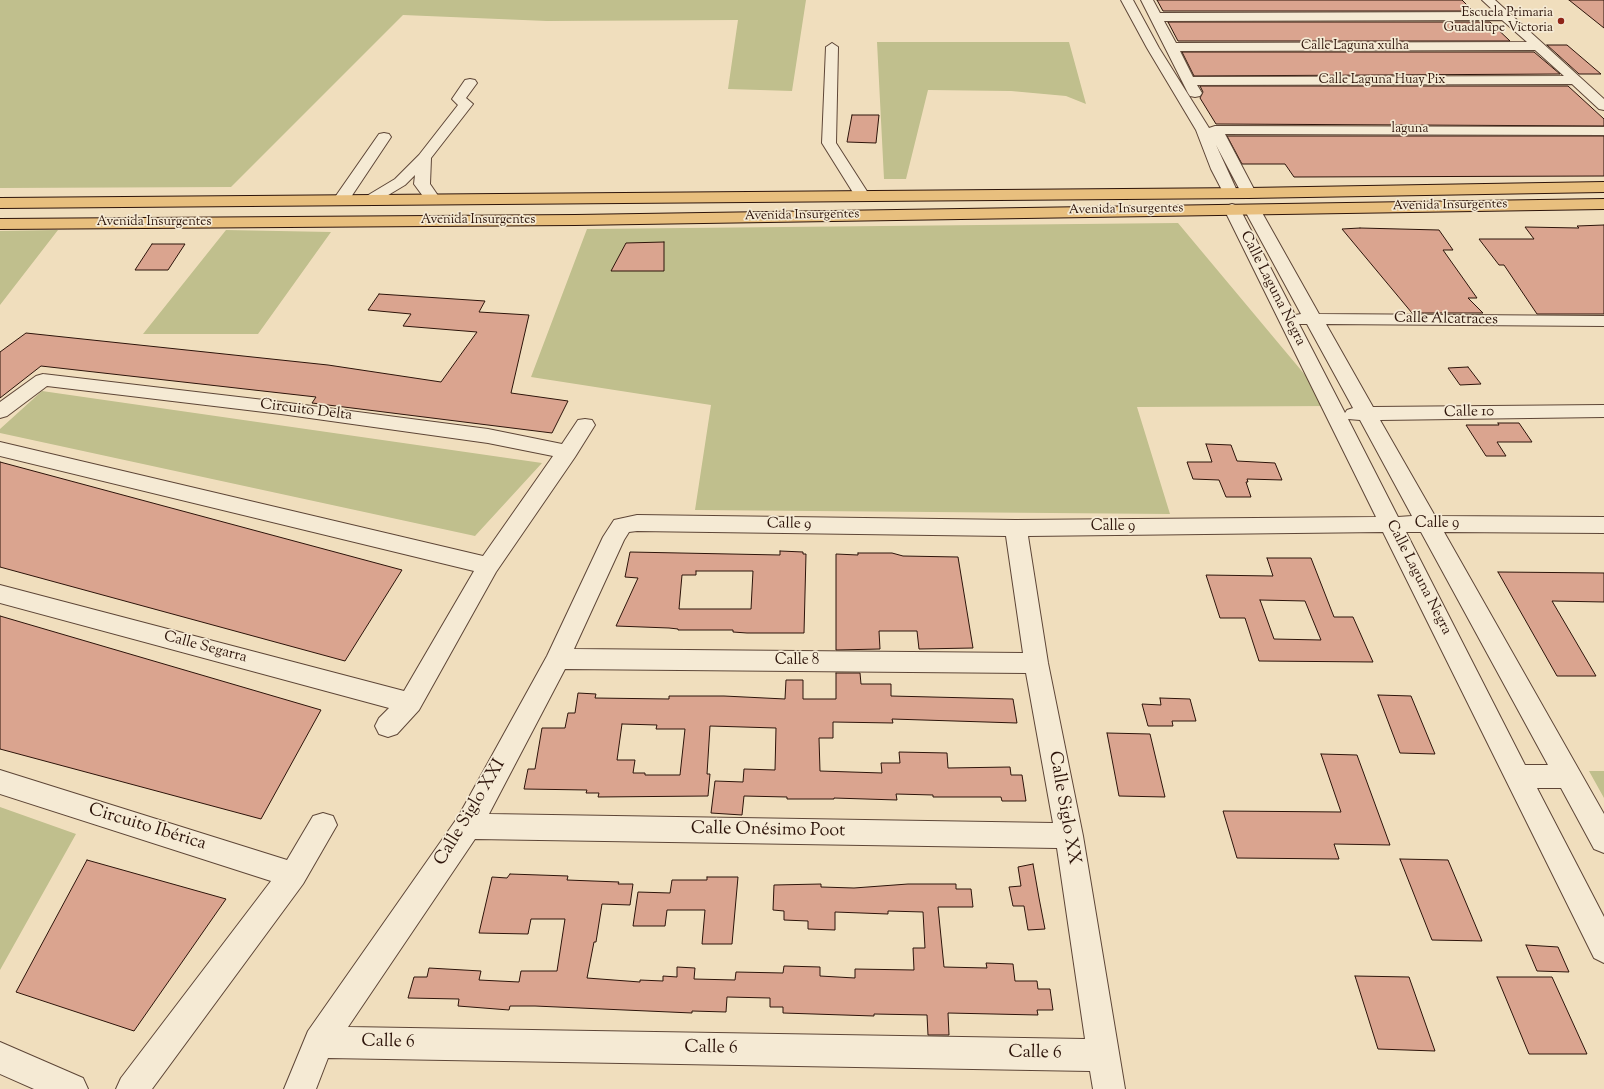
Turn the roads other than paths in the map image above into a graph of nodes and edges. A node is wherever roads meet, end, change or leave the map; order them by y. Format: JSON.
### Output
{"nodes":[{"id":1,"x":1127,"y":0,"type":"edge"},
{"id":2,"x":1147,"y":0,"type":"edge"},
{"id":3,"x":1488,"y":0,"type":"edge"},
{"id":4,"x":1505,"y":16,"type":"junction"},
{"id":5,"x":1157,"y":17,"type":"junction"},
{"id":6,"x":1539,"y":46,"type":"junction"},
{"id":7,"x":832,"y":47,"type":"dead end"},
{"id":8,"x":1172,"y":47,"type":"junction"},
{"id":9,"x":1189,"y":80,"type":"junction"},
{"id":10,"x":1575,"y":80,"type":"junction"},
{"id":11,"x":470,"y":83,"type":"dead end"},
{"id":12,"x":1604,"y":106,"type":"edge"},
{"id":13,"x":1215,"y":130,"type":"junction"},
{"id":14,"x":1604,"y":131,"type":"edge"},
{"id":15,"x":384,"y":137,"type":"dead end"},
{"id":16,"x":424,"y":158,"type":"junction"},
{"id":17,"x":1604,"y":187,"type":"edge"},
{"id":18,"x":1072,"y":194,"type":"junction"},
{"id":19,"x":862,"y":196,"type":"junction"},
{"id":20,"x":341,"y":200,"type":"junction"},
{"id":21,"x":370,"y":200,"type":"junction"},
{"id":22,"x":433,"y":200,"type":"junction"},
{"id":23,"x":244,"y":201,"type":"junction"},
{"id":24,"x":1241,"y":201,"type":"junction"},
{"id":25,"x":0,"y":203,"type":"edge"},
{"id":26,"x":1604,"y":204,"type":"edge"},
{"id":27,"x":1078,"y":211,"type":"junction"},
{"id":28,"x":864,"y":215,"type":"junction"},
{"id":29,"x":230,"y":222,"type":"junction"},
{"id":30,"x":0,"y":224,"type":"edge"},
{"id":31,"x":1287,"y":319,"type":"junction"},
{"id":32,"x":1314,"y":319,"type":"junction"},
{"id":33,"x":1604,"y":322,"type":"edge"},
{"id":34,"x":1604,"y":411,"type":"edge"},
{"id":35,"x":0,"y":412,"type":"edge"},
{"id":36,"x":1335,"y":413,"type":"junction"},
{"id":37,"x":1366,"y":414,"type":"junction"},
{"id":38,"x":585,"y":425,"type":"dead end"},
{"id":39,"x":0,"y":449,"type":"edge"},
{"id":40,"x":568,"y":452,"type":"junction"},
{"id":41,"x":1428,"y":524,"type":"junction"},
{"id":42,"x":1391,"y":525,"type":"junction"},
{"id":43,"x":1604,"y":525,"type":"edge"},
{"id":44,"x":622,"y":526,"type":"joint"},
{"id":45,"x":1016,"y":528,"type":"junction"},
{"id":46,"x":488,"y":566,"type":"junction"},
{"id":47,"x":0,"y":594,"type":"edge"},
{"id":48,"x":558,"y":659,"type":"junction"},
{"id":49,"x":1036,"y":663,"type":"junction"},
{"id":50,"x":410,"y":703,"type":"junction"},
{"id":51,"x":388,"y":726,"type":"dead end"},
{"id":52,"x":1518,"y":776,"type":"junction"},
{"id":53,"x":1569,"y":777,"type":"junction"},
{"id":54,"x":0,"y":782,"type":"edge"},
{"id":55,"x":323,"y":825,"type":"dead end"},
{"id":56,"x":468,"y":826,"type":"junction"},
{"id":57,"x":1069,"y":836,"type":"junction"},
{"id":58,"x":1604,"y":840,"type":"edge"},
{"id":59,"x":293,"y":874,"type":"junction"},
{"id":60,"x":1604,"y":948,"type":"edge"},
{"id":61,"x":319,"y":1042,"type":"junction"},
{"id":62,"x":1104,"y":1055,"type":"junction"},
{"id":63,"x":0,"y":1058,"type":"edge"},
{"id":64,"x":72,"y":1089,"type":"edge"},
{"id":65,"x":132,"y":1089,"type":"edge"},
{"id":66,"x":300,"y":1089,"type":"edge"},
{"id":67,"x":1110,"y":1089,"type":"edge"}],
"edges":[{"from":1,"to":24,"type":"street","name":"Calle Laguna Negra"},
{"from":2,"to":5,"type":"street","name":"Calle Laguna Negra"},
{"from":3,"to":4,"type":"street"},
{"from":4,"to":5,"type":"street"},
{"from":4,"to":6,"type":"street"},
{"from":5,"to":8,"type":"street","name":"Calle Laguna Negra"},
{"from":6,"to":8,"type":"street","name":"Calle Laguna xulha"},
{"from":6,"to":10,"type":"street"},
{"from":7,"to":19,"type":"street"},
{"from":8,"to":9,"type":"street","name":"Calle Laguna Negra"},
{"from":9,"to":10,"type":"street","name":"Calle Laguna Huay Pix"},
{"from":9,"to":13,"type":"street","name":"Calle Laguna Negra"},
{"from":10,"to":12,"type":"street"},
{"from":11,"to":16,"type":"street"},
{"from":13,"to":14,"type":"street","name":"laguna"},
{"from":13,"to":24,"type":"street","name":"Calle Laguna Negra"},
{"from":15,"to":20,"type":"street"},
{"from":16,"to":21,"type":"street"},
{"from":16,"to":22,"type":"street"},
{"from":17,"to":24,"type":"main road","name":"Avenida Insurgentes"},
{"from":18,"to":19,"type":"main road","name":"Avenida Insurgentes"},
{"from":18,"to":24,"type":"main road","name":"Avenida Insurgentes"},
{"from":18,"to":27,"type":"main road"},
{"from":19,"to":22,"type":"main road","name":"Avenida Insurgentes"},
{"from":19,"to":28,"type":"main road"},
{"from":20,"to":21,"type":"main road","name":"Avenida Insurgentes"},
{"from":20,"to":23,"type":"main road","name":"Avenida Insurgentes"},
{"from":21,"to":22,"type":"main road","name":"Avenida Insurgentes"},
{"from":23,"to":25,"type":"main road","name":"Avenida Insurgentes"},
{"from":23,"to":29,"type":"main road"},
{"from":24,"to":26,"type":"main road","name":"Avenida Insurgentes"},
{"from":24,"to":27,"type":"main road","name":"Avenida Insurgentes"},
{"from":24,"to":31,"type":"street","name":"Calle Laguna Negra"},
{"from":24,"to":32,"type":"street","name":"Calle Laguna Negra"},
{"from":27,"to":28,"type":"main road","name":"Avenida Insurgentes"},
{"from":28,"to":29,"type":"main road","name":"Avenida Insurgentes"},
{"from":29,"to":30,"type":"main road","name":"Avenida Insurgentes"},
{"from":31,"to":32,"type":"street","name":"Calle Alcatraces"},
{"from":31,"to":36,"type":"street","name":"Calle Laguna Negra"},
{"from":32,"to":33,"type":"street","name":"Calle Alcatraces"},
{"from":32,"to":37,"type":"street","name":"Calle Laguna Negra"},
{"from":34,"to":37,"type":"street","name":"Calle 10"},
{"from":35,"to":40,"type":"street","name":"Circuito Delta"},
{"from":36,"to":37,"type":"street","name":"Calle 10"},
{"from":36,"to":42,"type":"street","name":"Calle Laguna Negra"},
{"from":37,"to":41,"type":"street","name":"Calle Laguna Negra"},
{"from":38,"to":40,"type":"street"},
{"from":39,"to":46,"type":"street"},
{"from":40,"to":46,"type":"street"},
{"from":41,"to":42,"type":"street","name":"Calle 9"},
{"from":41,"to":43,"type":"street","name":"Calle 9"},
{"from":41,"to":53,"type":"street","name":"Calle Laguna Negra"},
{"from":42,"to":45,"type":"street","name":"Calle 9"},
{"from":42,"to":52,"type":"street","name":"Calle Laguna Negra"},
{"from":44,"to":45,"type":"street","name":"Calle 9"},
{"from":44,"to":48,"type":"street","name":"Calle Siglo XXI"},
{"from":45,"to":49,"type":"street","name":"Calle Siglo XX"},
{"from":46,"to":50,"type":"street"},
{"from":47,"to":50,"type":"street","name":"Calle Segarra"},
{"from":48,"to":49,"type":"street","name":"Calle 8"},
{"from":48,"to":56,"type":"street","name":"Calle Siglo XXI"},
{"from":49,"to":57,"type":"street","name":"Calle Siglo XX"},
{"from":50,"to":51,"type":"street"},
{"from":52,"to":53,"type":"street"},
{"from":52,"to":60,"type":"street","name":"Calle Laguna Negra"},
{"from":53,"to":58,"type":"street","name":"Calle Laguna Negra"},
{"from":54,"to":59,"type":"street","name":"Circuito Ibérica"},
{"from":55,"to":59,"type":"street"},
{"from":56,"to":57,"type":"street","name":"Calle Onésimo Poot"},
{"from":56,"to":61,"type":"street","name":"Calle Siglo XXI"},
{"from":57,"to":62,"type":"street","name":"Calle Siglo XX"},
{"from":59,"to":65,"type":"street"},
{"from":61,"to":62,"type":"street","name":"Calle 6"},
{"from":61,"to":66,"type":"street","name":"Calle Siglo XXI"},
{"from":62,"to":67,"type":"street","name":"Calle Siglo XX"},
{"from":63,"to":64,"type":"street"}]}
